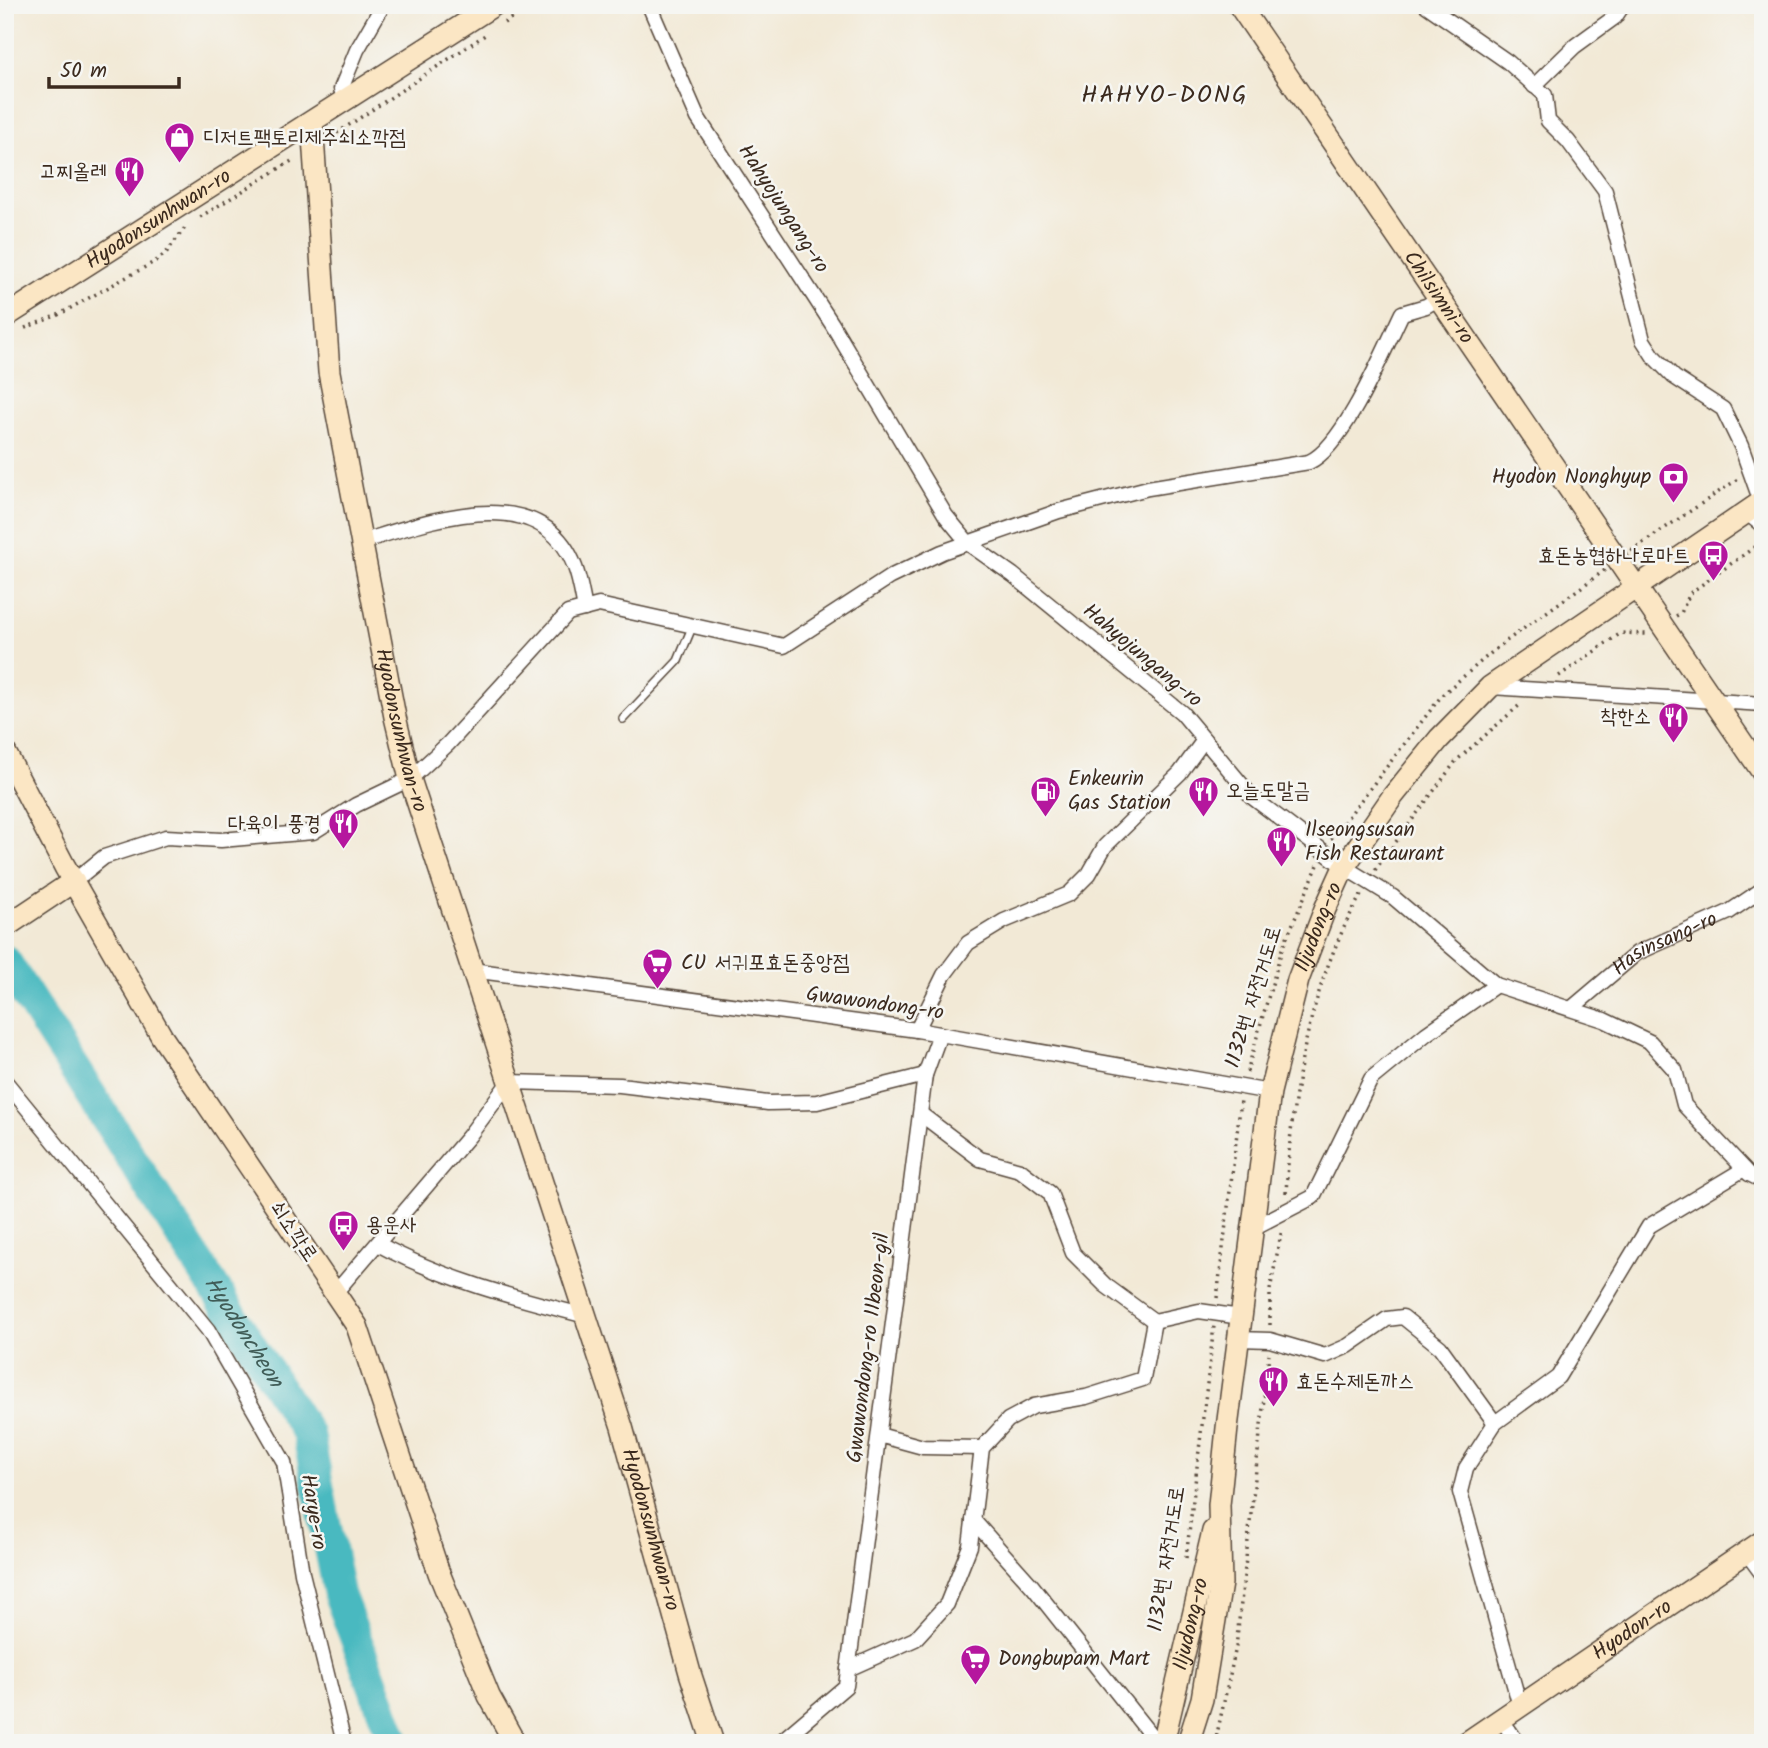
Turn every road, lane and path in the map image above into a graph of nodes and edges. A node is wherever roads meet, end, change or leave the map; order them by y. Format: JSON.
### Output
{"nodes":[{"id":1,"x":383,"y":5,"type":"edge"},
{"id":2,"x":494,"y":5,"type":"edge"},
{"id":3,"x":531,"y":5,"type":"edge"},
{"id":4,"x":649,"y":5,"type":"edge"},
{"id":5,"x":1239,"y":5,"type":"edge"},
{"id":6,"x":1426,"y":5,"type":"edge"},
{"id":7,"x":1623,"y":5,"type":"edge"},
{"id":8,"x":1534,"y":86,"type":"junction"},
{"id":9,"x":345,"y":100,"type":"junction"},
{"id":10,"x":312,"y":122,"type":"junction"},
{"id":11,"x":314,"y":148,"type":"junction"},
{"id":12,"x":1438,"y":299,"type":"junction"},
{"id":13,"x":5,"y":317,"type":"edge"},
{"id":14,"x":5,"y":340,"type":"edge"},
{"id":15,"x":1741,"y":477,"type":"dead end"},
{"id":16,"x":1757,"y":505,"type":"edge"},
{"id":17,"x":1763,"y":526,"type":"edge"},
{"id":18,"x":1763,"y":541,"type":"edge"},
{"id":19,"x":361,"y":542,"type":"junction"},
{"id":20,"x":969,"y":544,"type":"junction"},
{"id":21,"x":1619,"y":559,"type":"junction"},
{"id":22,"x":1638,"y":587,"type":"junction"},
{"id":23,"x":585,"y":609,"type":"junction"},
{"id":24,"x":1662,"y":623,"type":"junction"},
{"id":25,"x":693,"y":625,"type":"junction"},
{"id":26,"x":1490,"y":687,"type":"junction"},
{"id":27,"x":1716,"y":703,"type":"junction"},
{"id":28,"x":1763,"y":704,"type":"edge"},
{"id":29,"x":623,"y":719,"type":"dead end"},
{"id":30,"x":1204,"y":740,"type":"junction"},
{"id":31,"x":5,"y":752,"type":"edge"},
{"id":32,"x":1763,"y":773,"type":"edge"},
{"id":33,"x":410,"y":779,"type":"junction"},
{"id":34,"x":1324,"y":852,"type":"junction"},
{"id":35,"x":1344,"y":867,"type":"junction"},
{"id":36,"x":74,"y":881,"type":"junction"},
{"id":37,"x":1763,"y":889,"type":"edge"},
{"id":38,"x":5,"y":928,"type":"edge"},
{"id":39,"x":472,"y":970,"type":"junction"},
{"id":40,"x":1496,"y":985,"type":"junction"},
{"id":41,"x":1572,"y":1008,"type":"junction"},
{"id":42,"x":917,"y":1030,"type":"junction"},
{"id":43,"x":940,"y":1034,"type":"junction"},
{"id":44,"x":925,"y":1075,"type":"junction"},
{"id":45,"x":5,"y":1081,"type":"edge"},
{"id":46,"x":509,"y":1082,"type":"junction"},
{"id":47,"x":1243,"y":1087,"type":"junction"},
{"id":48,"x":1270,"y":1092,"type":"junction"},
{"id":49,"x":922,"y":1115,"type":"junction"},
{"id":50,"x":1744,"y":1169,"type":"junction"},
{"id":51,"x":1763,"y":1181,"type":"edge"},
{"id":52,"x":1253,"y":1228,"type":"junction"},
{"id":53,"x":377,"y":1244,"type":"junction"},
{"id":54,"x":335,"y":1293,"type":"junction"},
{"id":55,"x":1215,"y":1314,"type":"junction"},
{"id":56,"x":586,"y":1317,"type":"junction"},
{"id":57,"x":1241,"y":1317,"type":"junction"},
{"id":58,"x":1154,"y":1321,"type":"junction"},
{"id":59,"x":1238,"y":1339,"type":"junction"},
{"id":60,"x":1495,"y":1423,"type":"junction"},
{"id":61,"x":879,"y":1435,"type":"junction"},
{"id":62,"x":982,"y":1448,"type":"junction"},
{"id":63,"x":1219,"y":1505,"type":"junction"},
{"id":64,"x":973,"y":1520,"type":"junction"},
{"id":65,"x":1754,"y":1546,"type":"edge"},
{"id":66,"x":1186,"y":1559,"type":"dead end"},
{"id":67,"x":1763,"y":1576,"type":"edge"},
{"id":68,"x":1221,"y":1583,"type":"junction"},
{"id":69,"x":848,"y":1669,"type":"junction"},
{"id":70,"x":1520,"y":1706,"type":"junction"},
{"id":71,"x":1501,"y":1719,"type":"junction"},
{"id":72,"x":344,"y":1743,"type":"edge"},
{"id":73,"x":515,"y":1743,"type":"edge"},
{"id":74,"x":713,"y":1743,"type":"edge"},
{"id":75,"x":779,"y":1743,"type":"edge"},
{"id":76,"x":1157,"y":1743,"type":"edge"},
{"id":77,"x":1163,"y":1743,"type":"edge"},
{"id":78,"x":1188,"y":1743,"type":"edge"},
{"id":79,"x":1201,"y":1743,"type":"edge"},
{"id":80,"x":1466,"y":1743,"type":"edge"},
{"id":81,"x":1518,"y":1743,"type":"edge"}],
"edges":[{"from":1,"to":9,"type":"street"},
{"from":2,"to":9,"type":"street","name":"Hyodonsunhwan-ro"},
{"from":3,"to":11,"type":"path"},
{"from":4,"to":20,"type":"street","name":"Hahyojungang-ro"},
{"from":5,"to":12,"type":"street","name":"Chilsimni-ro"},
{"from":6,"to":8,"type":"street"},
{"from":7,"to":8,"type":"street"},
{"from":8,"to":16,"type":"street"},
{"from":9,"to":10,"type":"street","name":"Hyodonsunhwan-ro"},
{"from":10,"to":11,"type":"street","name":"Hyodonsunhwan-ro"},
{"from":10,"to":13,"type":"street","name":"Hyodonsunhwan-ro"},
{"from":11,"to":14,"type":"path"},
{"from":11,"to":19,"type":"street","name":"Hyodonsunhwan-ro"},
{"from":12,"to":20,"type":"street"},
{"from":12,"to":21,"type":"street","name":"Chilsimni-ro"},
{"from":15,"to":21,"type":"path","name":"1132번 자전거도로"},
{"from":16,"to":17,"type":"street"},
{"from":16,"to":22,"type":"street","name":"Iljudong-ro"},
{"from":18,"to":24,"type":"path"},
{"from":19,"to":23,"type":"street"},
{"from":19,"to":33,"type":"street","name":"Hyodonsunhwan-ro"},
{"from":20,"to":25,"type":"street"},
{"from":20,"to":30,"type":"street","name":"Hahyojungang-ro"},
{"from":21,"to":22,"type":"street","name":"Chilsimni-ro"},
{"from":21,"to":34,"type":"path","name":"1132번 자전거도로"},
{"from":22,"to":24,"type":"street"},
{"from":22,"to":26,"type":"street","name":"Iljudong-ro"},
{"from":23,"to":25,"type":"street"},
{"from":23,"to":33,"type":"street"},
{"from":24,"to":27,"type":"street"},
{"from":25,"to":29,"type":"lane"},
{"from":26,"to":27,"type":"street"},
{"from":26,"to":35,"type":"street","name":"Iljudong-ro"},
{"from":27,"to":28,"type":"street"},
{"from":27,"to":32,"type":"street"},
{"from":30,"to":34,"type":"street","name":"Hahyojungang-ro"},
{"from":30,"to":42,"type":"street"},
{"from":31,"to":36,"type":"street","name":"쇠소깍로"},
{"from":33,"to":36,"type":"street"},
{"from":33,"to":39,"type":"street","name":"Hyodonsunhwan-ro"},
{"from":34,"to":35,"type":"street","name":"Hahyojungang-ro"},
{"from":34,"to":47,"type":"path","name":"1132번 자전거도로"},
{"from":35,"to":40,"type":"street","name":"Hahyojungang-ro"},
{"from":35,"to":48,"type":"street","name":"Iljudong-ro"},
{"from":36,"to":38,"type":"street"},
{"from":36,"to":54,"type":"street","name":"쇠소깍로"},
{"from":37,"to":41,"type":"street","name":"Hasinsang-ro"},
{"from":39,"to":42,"type":"street","name":"Gwawondong-ro"},
{"from":39,"to":46,"type":"street","name":"Hyodonsunhwan-ro"},
{"from":40,"to":41,"type":"street","name":"Hahyojungang-ro"},
{"from":40,"to":52,"type":"street"},
{"from":41,"to":50,"type":"street","name":"Hahyojungang-ro"},
{"from":42,"to":43,"type":"street","name":"Gwawondong-ro"},
{"from":43,"to":44,"type":"street","name":"Gwawondong-ro 11beon-gil"},
{"from":43,"to":47,"type":"street","name":"Gwawondong-ro"},
{"from":44,"to":46,"type":"street"},
{"from":44,"to":49,"type":"street","name":"Gwawondong-ro 11beon-gil"},
{"from":45,"to":72,"type":"street","name":"Harye-ro"},
{"from":46,"to":53,"type":"street"},
{"from":46,"to":56,"type":"street","name":"Hyodonsunhwan-ro"},
{"from":47,"to":48,"type":"street","name":"Gwawondong-ro"},
{"from":47,"to":55,"type":"path","name":"1132번 자전거도로"},
{"from":48,"to":52,"type":"street","name":"Iljudong-ro"},
{"from":49,"to":58,"type":"street"},
{"from":49,"to":61,"type":"street","name":"Gwawondong-ro 11beon-gil"},
{"from":50,"to":51,"type":"street","name":"Hahyojungang-ro"},
{"from":50,"to":60,"type":"street"},
{"from":52,"to":57,"type":"street","name":"Iljudong-ro"},
{"from":53,"to":54,"type":"street"},
{"from":53,"to":56,"type":"street"},
{"from":54,"to":73,"type":"street","name":"쇠소깍로"},
{"from":55,"to":57,"type":"street"},
{"from":55,"to":58,"type":"street"},
{"from":55,"to":66,"type":"path","name":"1132번 자전거도로"},
{"from":56,"to":74,"type":"street","name":"Hyodonsunhwan-ro"},
{"from":57,"to":59,"type":"street","name":"Iljudong-ro"},
{"from":58,"to":62,"type":"street"},
{"from":59,"to":60,"type":"street"},
{"from":59,"to":63,"type":"street","name":"Iljudong-ro"},
{"from":60,"to":70,"type":"street"},
{"from":61,"to":62,"type":"street"},
{"from":61,"to":69,"type":"street","name":"Gwawondong-ro 11beon-gil"},
{"from":62,"to":64,"type":"street"},
{"from":63,"to":68,"type":"street","name":"Iljudong-ro"},
{"from":63,"to":77,"type":"street","name":"Iljudong-ro"},
{"from":64,"to":69,"type":"street"},
{"from":64,"to":76,"type":"street"},
{"from":65,"to":67,"type":"street"},
{"from":65,"to":70,"type":"street","name":"Hyodon-ro"},
{"from":68,"to":78,"type":"street","name":"Iljudong-ro"},
{"from":68,"to":79,"type":"street"},
{"from":69,"to":75,"type":"street"},
{"from":70,"to":71,"type":"street","name":"Hyodon-ro"},
{"from":71,"to":80,"type":"street","name":"Hyodon-ro"},
{"from":71,"to":81,"type":"street"}]}
